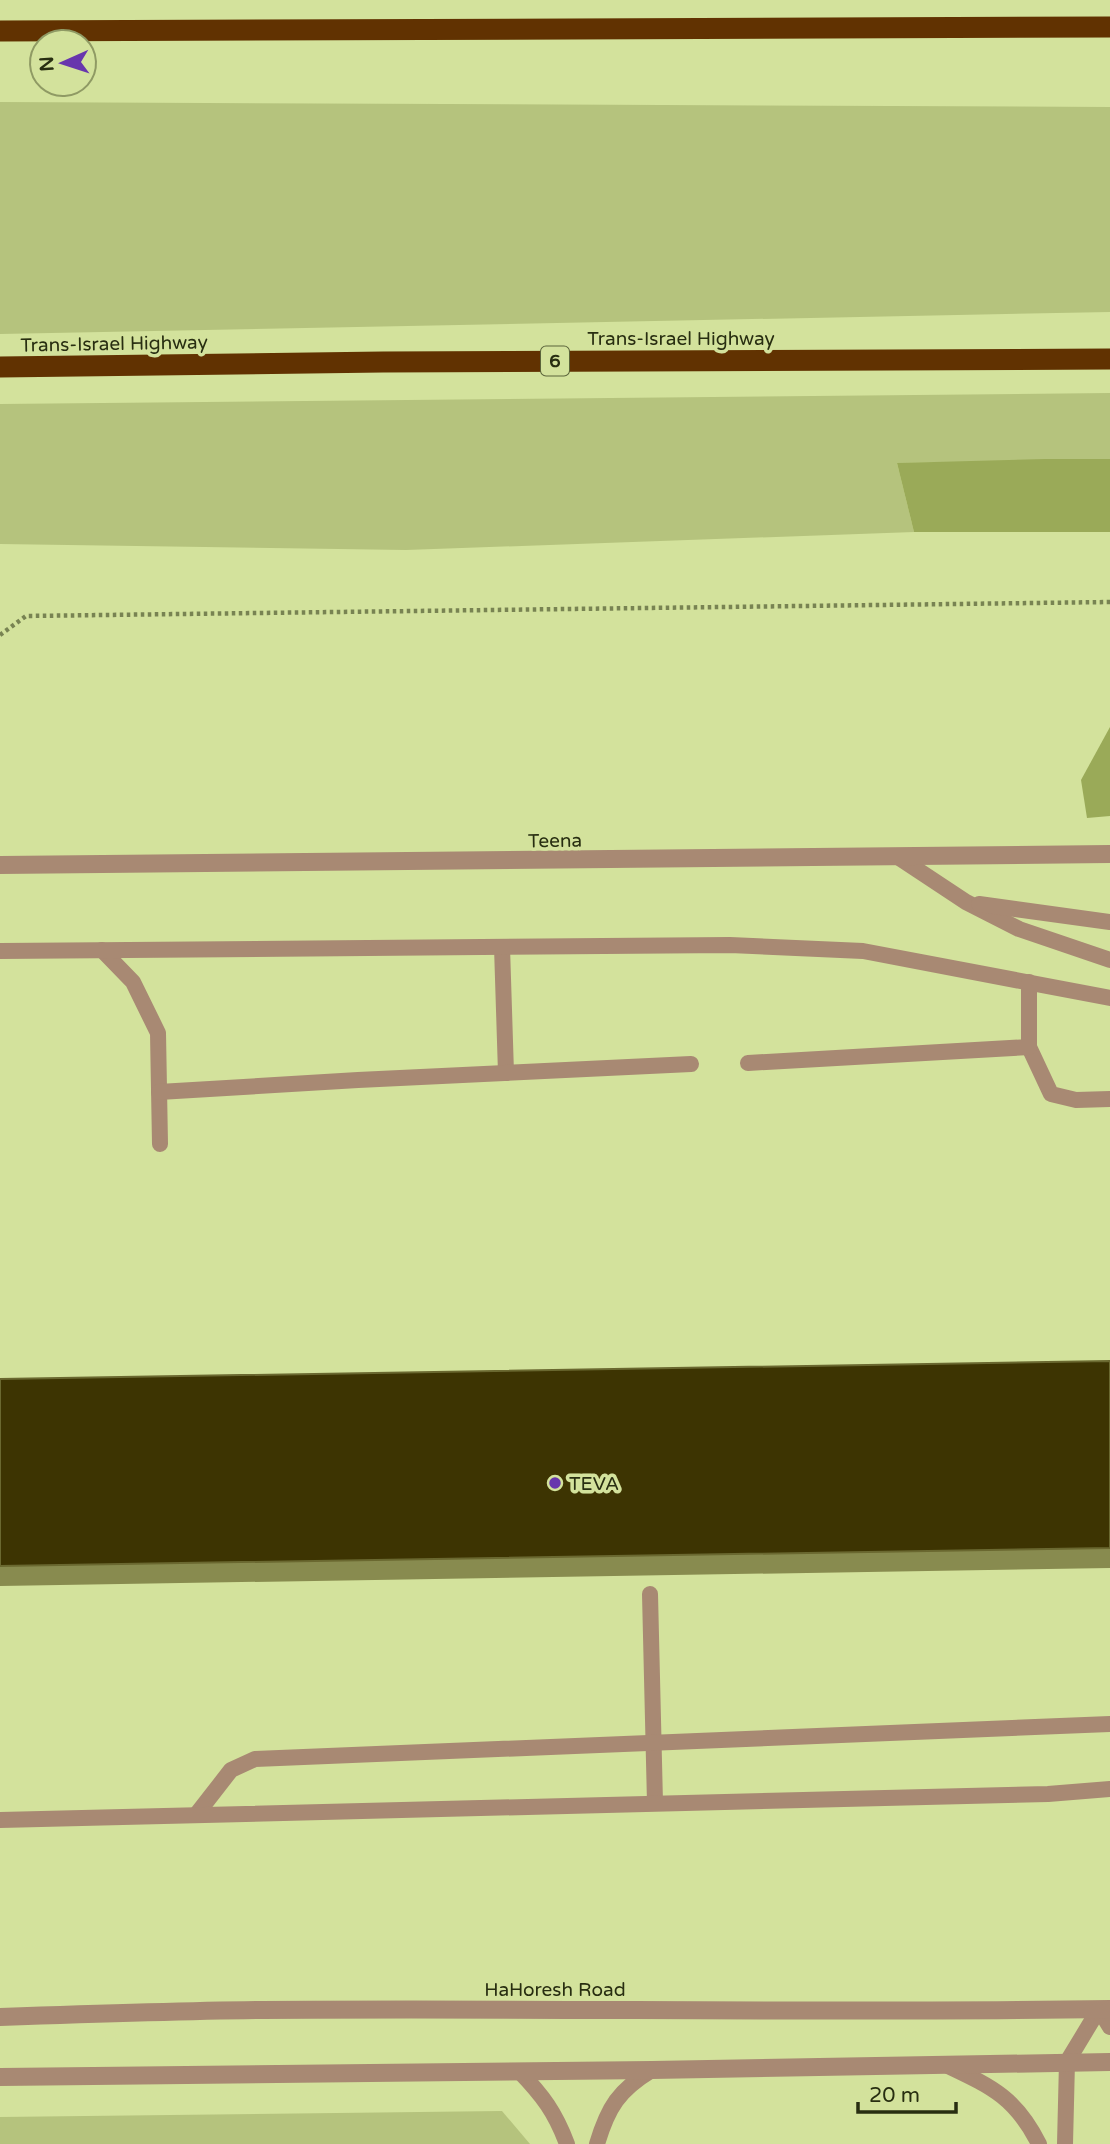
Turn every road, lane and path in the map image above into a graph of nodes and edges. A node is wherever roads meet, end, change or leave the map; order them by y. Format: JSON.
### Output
{"nodes":[{"id":1,"x":1110,"y":27,"type":"edge"},
{"id":2,"x":0,"y":31,"type":"edge"},
{"id":3,"x":1110,"y":359,"type":"edge"},
{"id":4,"x":0,"y":367,"type":"edge"},
{"id":5,"x":1110,"y":602,"type":"edge"},
{"id":6,"x":0,"y":635,"type":"edge"},
{"id":7,"x":1110,"y":854,"type":"edge"},
{"id":8,"x":898,"y":857,"type":"junction"},
{"id":9,"x":0,"y":865,"type":"edge"},
{"id":10,"x":966,"y":902,"type":"junction"},
{"id":11,"x":1110,"y":922,"type":"edge"},
{"id":12,"x":502,"y":947,"type":"junction"},
{"id":13,"x":102,"y":950,"type":"junction"},
{"id":14,"x":0,"y":951,"type":"edge"},
{"id":15,"x":1110,"y":960,"type":"edge"},
{"id":16,"x":1029,"y":982,"type":"junction"},
{"id":17,"x":1110,"y":998,"type":"edge"},
{"id":18,"x":1029,"y":1047,"type":"junction"},
{"id":19,"x":748,"y":1063,"type":"dead end"},
{"id":20,"x":691,"y":1064,"type":"dead end"},
{"id":21,"x":506,"y":1073,"type":"junction"},
{"id":22,"x":159,"y":1092,"type":"junction"},
{"id":23,"x":1110,"y":1099,"type":"edge"},
{"id":24,"x":160,"y":1144,"type":"dead end"},
{"id":25,"x":650,"y":1594,"type":"dead end"},
{"id":26,"x":1110,"y":1724,"type":"edge"},
{"id":27,"x":653,"y":1743,"type":"junction"},
{"id":28,"x":1110,"y":1789,"type":"edge"},
{"id":29,"x":655,"y":1803,"type":"junction"},
{"id":30,"x":197,"y":1815,"type":"junction"},
{"id":31,"x":0,"y":1820,"type":"edge"},
{"id":32,"x":1104,"y":2009,"type":"edge"},
{"id":33,"x":0,"y":2017,"type":"edge"},
{"id":34,"x":1110,"y":2027,"type":"edge"},
{"id":35,"x":1067,"y":2062,"type":"junction"},
{"id":36,"x":1110,"y":2062,"type":"edge"},
{"id":37,"x":942,"y":2063,"type":"junction"},
{"id":38,"x":652,"y":2070,"type":"junction"},
{"id":39,"x":519,"y":2071,"type":"junction"},
{"id":40,"x":0,"y":2077,"type":"edge"},
{"id":41,"x":567,"y":2144,"type":"edge"},
{"id":42,"x":597,"y":2144,"type":"edge"},
{"id":43,"x":1039,"y":2144,"type":"edge"},
{"id":44,"x":1065,"y":2144,"type":"edge"}],
"edges":[{"from":1,"to":2,"type":"highway"},
{"from":3,"to":4,"type":"highway","name":"Trans-Israel Highway","number":"6"},
{"from":5,"to":6,"type":"path"},
{"from":7,"to":8,"type":"street","name":"Teena"},
{"from":8,"to":9,"type":"street","name":"Teena"},
{"from":8,"to":10,"type":"lane"},
{"from":10,"to":11,"type":"lane"},
{"from":10,"to":15,"type":"lane"},
{"from":12,"to":13,"type":"lane"},
{"from":12,"to":16,"type":"lane"},
{"from":12,"to":21,"type":"lane"},
{"from":13,"to":14,"type":"lane"},
{"from":13,"to":22,"type":"lane"},
{"from":16,"to":17,"type":"lane"},
{"from":16,"to":18,"type":"lane"},
{"from":18,"to":19,"type":"lane"},
{"from":18,"to":23,"type":"lane"},
{"from":20,"to":21,"type":"lane"},
{"from":21,"to":22,"type":"lane"},
{"from":22,"to":24,"type":"lane"},
{"from":25,"to":27,"type":"lane"},
{"from":26,"to":27,"type":"lane"},
{"from":27,"to":29,"type":"lane"},
{"from":27,"to":30,"type":"lane"},
{"from":28,"to":29,"type":"lane"},
{"from":29,"to":30,"type":"lane"},
{"from":30,"to":31,"type":"lane"},
{"from":32,"to":33,"type":"street","name":"HaHoresh Road"},
{"from":32,"to":34,"type":"lane"},
{"from":32,"to":35,"type":"lane"},
{"from":35,"to":36,"type":"street"},
{"from":35,"to":37,"type":"street"},
{"from":35,"to":44,"type":"lane"},
{"from":37,"to":38,"type":"street"},
{"from":37,"to":43,"type":"lane"},
{"from":38,"to":39,"type":"street"},
{"from":38,"to":42,"type":"lane"},
{"from":39,"to":40,"type":"street"},
{"from":39,"to":41,"type":"lane"}]}
